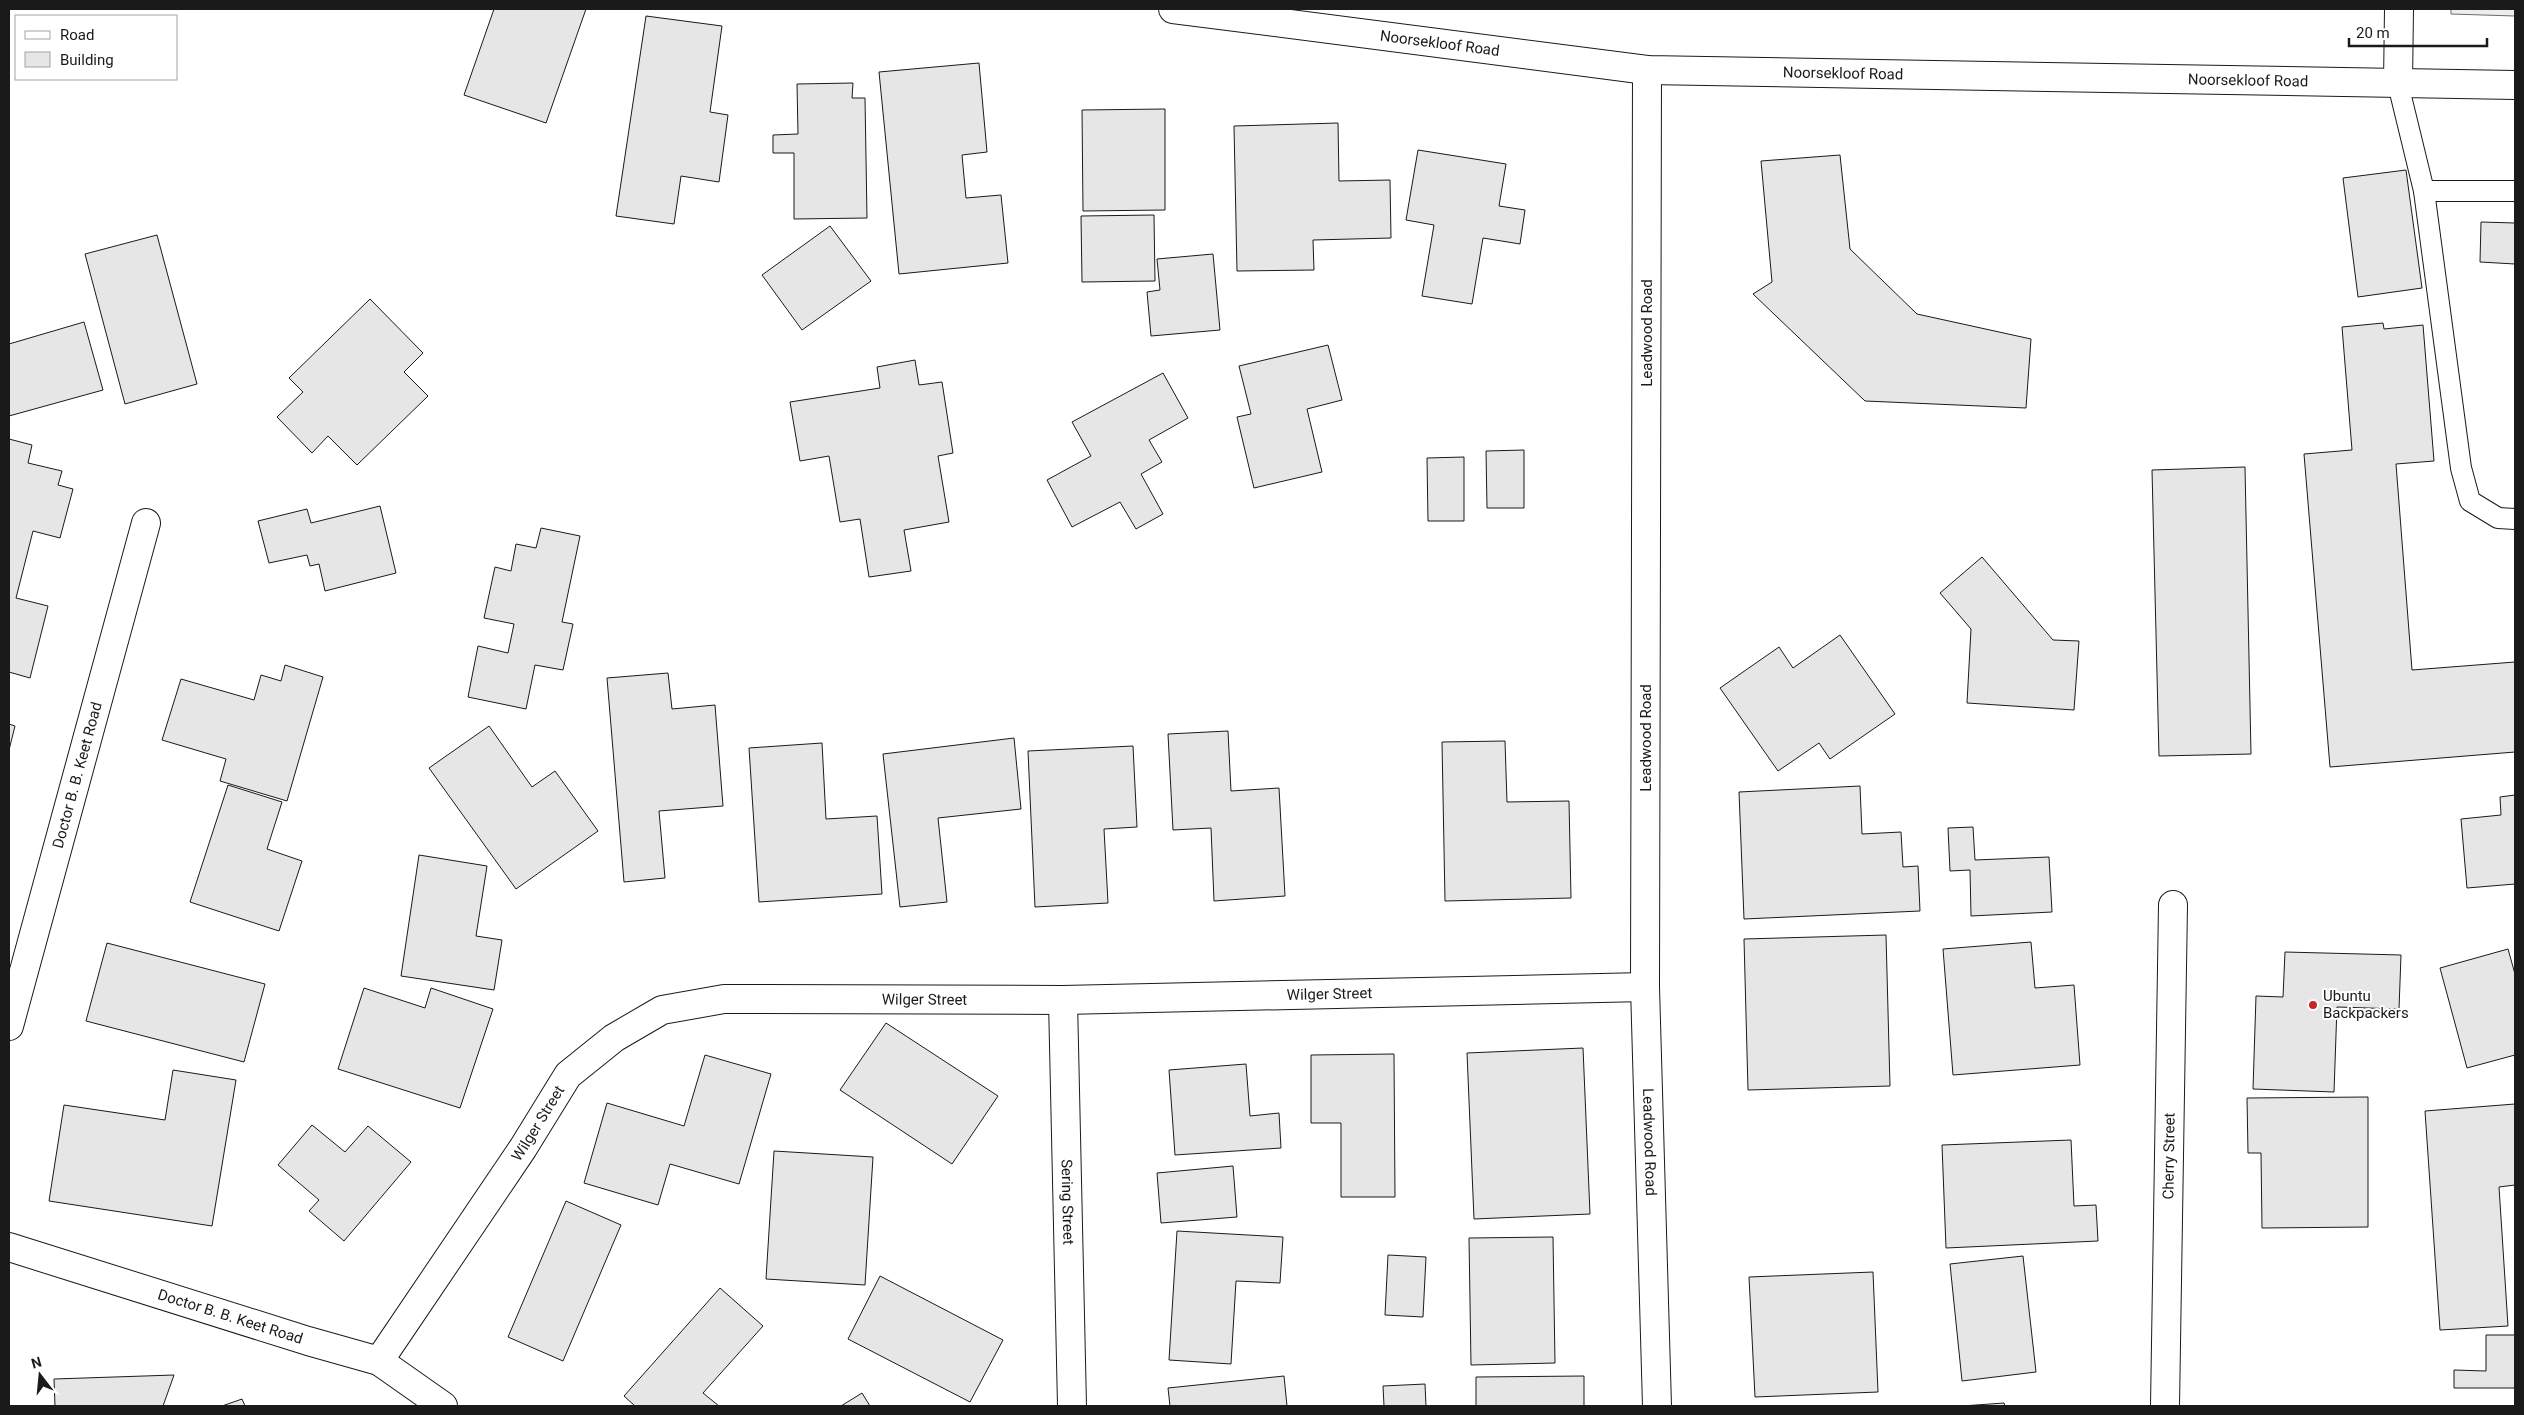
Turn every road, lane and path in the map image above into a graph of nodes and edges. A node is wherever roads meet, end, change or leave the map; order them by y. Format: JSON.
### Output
{"nodes":[{"id":1,"x":1173,"y":9,"type":"edge"},
{"id":2,"x":2399,"y":9,"type":"edge"},
{"id":3,"x":1647,"y":70,"type":"junction"},
{"id":4,"x":2398,"y":84,"type":"junction"},
{"id":5,"x":2515,"y":85,"type":"edge"},
{"id":6,"x":2424,"y":191,"type":"junction"},
{"id":7,"x":2515,"y":192,"type":"edge"},
{"id":8,"x":2515,"y":519,"type":"edge"},
{"id":9,"x":146,"y":523,"type":"dead end"},
{"id":10,"x":2173,"y":905,"type":"dead end"},
{"id":11,"x":1645,"y":987,"type":"junction"},
{"id":12,"x":1063,"y":1000,"type":"junction"},
{"id":13,"x":9,"y":1026,"type":"edge"},
{"id":14,"x":9,"y":1247,"type":"edge"},
{"id":15,"x":379,"y":1361,"type":"junction"},
{"id":16,"x":443,"y":1406,"type":"edge"},
{"id":17,"x":1072,"y":1406,"type":"edge"},
{"id":18,"x":1657,"y":1406,"type":"edge"},
{"id":19,"x":2166,"y":1406,"type":"edge"}],
"edges":[{"from":1,"to":3,"type":"street","name":"Noorsekloof Road"},
{"from":2,"to":4,"type":"street"},
{"from":3,"to":4,"type":"street","name":"Noorsekloof Road"},
{"from":3,"to":11,"type":"street","name":"Leadwood Road"},
{"from":4,"to":5,"type":"street","name":"Noorsekloof Road"},
{"from":4,"to":6,"type":"lane"},
{"from":6,"to":7,"type":"lane"},
{"from":6,"to":8,"type":"lane"},
{"from":9,"to":13,"type":"street","name":"Doctor B. B. Keet Road"},
{"from":10,"to":19,"type":"street","name":"Cherry Street"},
{"from":11,"to":12,"type":"street","name":"Wilger Street"},
{"from":11,"to":18,"type":"street","name":"Leadwood Road"},
{"from":12,"to":15,"type":"street","name":"Wilger Street"},
{"from":12,"to":17,"type":"street","name":"Sering Street"},
{"from":14,"to":15,"type":"street","name":"Doctor B. B. Keet Road"},
{"from":15,"to":16,"type":"street","name":"Doctor B. B. Keet Road"}]}
